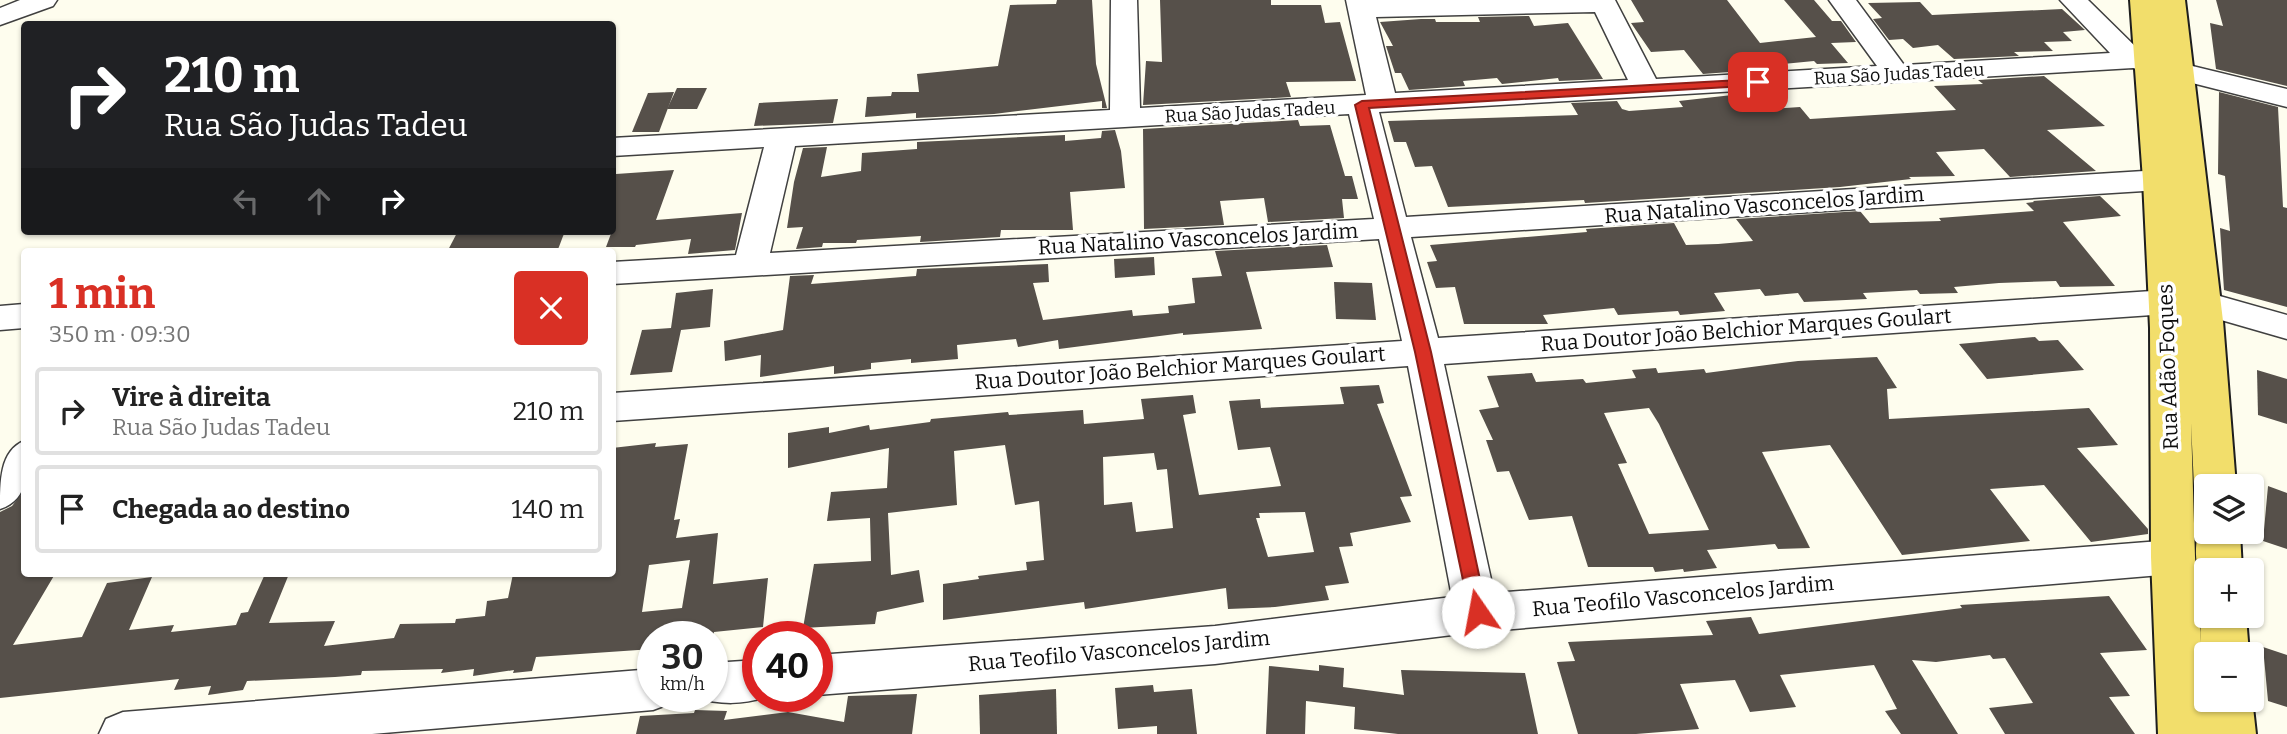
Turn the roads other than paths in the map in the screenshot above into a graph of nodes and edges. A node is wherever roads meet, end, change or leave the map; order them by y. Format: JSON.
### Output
{"nodes":[{"id":1,"x":44,"y":0,"type":"edge"},
{"id":2,"x":1124,"y":0,"type":"edge"},
{"id":3,"x":1842,"y":0,"type":"edge"},
{"id":4,"x":2073,"y":0,"type":"edge"},
{"id":5,"x":2144,"y":0,"type":"edge"},
{"id":6,"x":2171,"y":0,"type":"edge"},
{"id":7,"x":1603,"y":2,"type":"edge"},
{"id":8,"x":1360,"y":4,"type":"edge"},
{"id":9,"x":0,"y":17,"type":"edge"},
{"id":10,"x":2154,"y":66,"type":"junction"},
{"id":11,"x":1897,"y":74,"type":"junction"},
{"id":12,"x":1646,"y":88,"type":"junction"},
{"id":13,"x":2287,"y":98,"type":"edge"},
{"id":14,"x":1373,"y":104,"type":"junction"},
{"id":15,"x":1125,"y":119,"type":"junction"},
{"id":16,"x":782,"y":137,"type":"junction"},
{"id":17,"x":616,"y":147,"type":"edge"},
{"id":18,"x":2160,"y":180,"type":"junction"},
{"id":19,"x":1394,"y":228,"type":"junction"},
{"id":20,"x":750,"y":265,"type":"junction"},
{"id":21,"x":616,"y":273,"type":"edge"},
{"id":22,"x":2184,"y":302,"type":"junction"},
{"id":23,"x":21,"y":316,"type":"edge"},
{"id":24,"x":0,"y":318,"type":"edge"},
{"id":25,"x":2287,"y":327,"type":"edge"},
{"id":26,"x":1423,"y":352,"type":"junction"},
{"id":27,"x":616,"y":407,"type":"edge"},
{"id":28,"x":21,"y":461,"type":"edge"},
{"id":29,"x":2213,"y":474,"type":"edge"},
{"id":30,"x":0,"y":493,"type":"edge"},
{"id":31,"x":2173,"y":557,"type":"junction"},
{"id":32,"x":1478,"y":612,"type":"junction"},
{"id":33,"x":833,"y":674,"type":"edge"},
{"id":34,"x":637,"y":690,"type":"edge"},
{"id":35,"x":2230,"y":712,"type":"edge"},
{"id":36,"x":122,"y":734,"type":"edge"},
{"id":37,"x":2183,"y":734,"type":"edge"},
{"id":38,"x":2231,"y":734,"type":"edge"}],
"edges":[{"from":1,"to":9,"type":"street"},
{"from":2,"to":15,"type":"street"},
{"from":3,"to":11,"type":"street"},
{"from":4,"to":10,"type":"street"},
{"from":5,"to":10,"type":"main road","name":"Rua Adão Foques"},
{"from":6,"to":10,"type":"main road","name":"Rua Adão Foques"},
{"from":7,"to":8,"type":"street"},
{"from":7,"to":12,"type":"street"},
{"from":8,"to":14,"type":"street"},
{"from":10,"to":11,"type":"street","name":"Rua São Judas Tadeu"},
{"from":10,"to":13,"type":"street","name":"Rua São Judas Tadeu"},
{"from":10,"to":18,"type":"main road","name":"Rua Adão Foques"},
{"from":10,"to":22,"type":"main road","name":"Rua Adão Foques"},
{"from":11,"to":12,"type":"street","name":"Rua São Judas Tadeu"},
{"from":12,"to":14,"type":"street","name":"Rua São Judas Tadeu"},
{"from":14,"to":15,"type":"street","name":"Rua São Judas Tadeu"},
{"from":14,"to":19,"type":"street"},
{"from":15,"to":16,"type":"street","name":"Rua São Judas Tadeu"},
{"from":16,"to":17,"type":"street","name":"Rua São Judas Tadeu"},
{"from":16,"to":20,"type":"street"},
{"from":18,"to":19,"type":"street","name":"Rua Natalino Vasconcelos Jardim"},
{"from":18,"to":22,"type":"main road","name":"Rua Adão Foques"},
{"from":19,"to":20,"type":"street","name":"Rua Natalino Vasconcelos Jardim"},
{"from":19,"to":26,"type":"street"},
{"from":20,"to":21,"type":"street","name":"Rua Natalino Vasconcelos Jardim"},
{"from":22,"to":25,"type":"street","name":"Rua Doutor João Belchior Marques Goulart"},
{"from":22,"to":26,"type":"street","name":"Rua Doutor João Belchior Marques Goulart"},
{"from":22,"to":29,"type":"main road","name":"Rua Adão Foques"},
{"from":22,"to":31,"type":"main road","name":"Rua Adão Foques"},
{"from":23,"to":24,"type":"street"},
{"from":26,"to":27,"type":"street","name":"Rua Doutor João Belchior Marques Goulart"},
{"from":26,"to":32,"type":"street"},
{"from":28,"to":30,"type":"street"},
{"from":31,"to":32,"type":"street","name":"Rua Teofilo Vasconcelos Jardim"},
{"from":31,"to":37,"type":"main road","name":"Rua Adão Foques"},
{"from":32,"to":33,"type":"street","name":"Rua Teofilo Vasconcelos Jardim"},
{"from":34,"to":36,"type":"street"},
{"from":35,"to":38,"type":"main road"}]}
